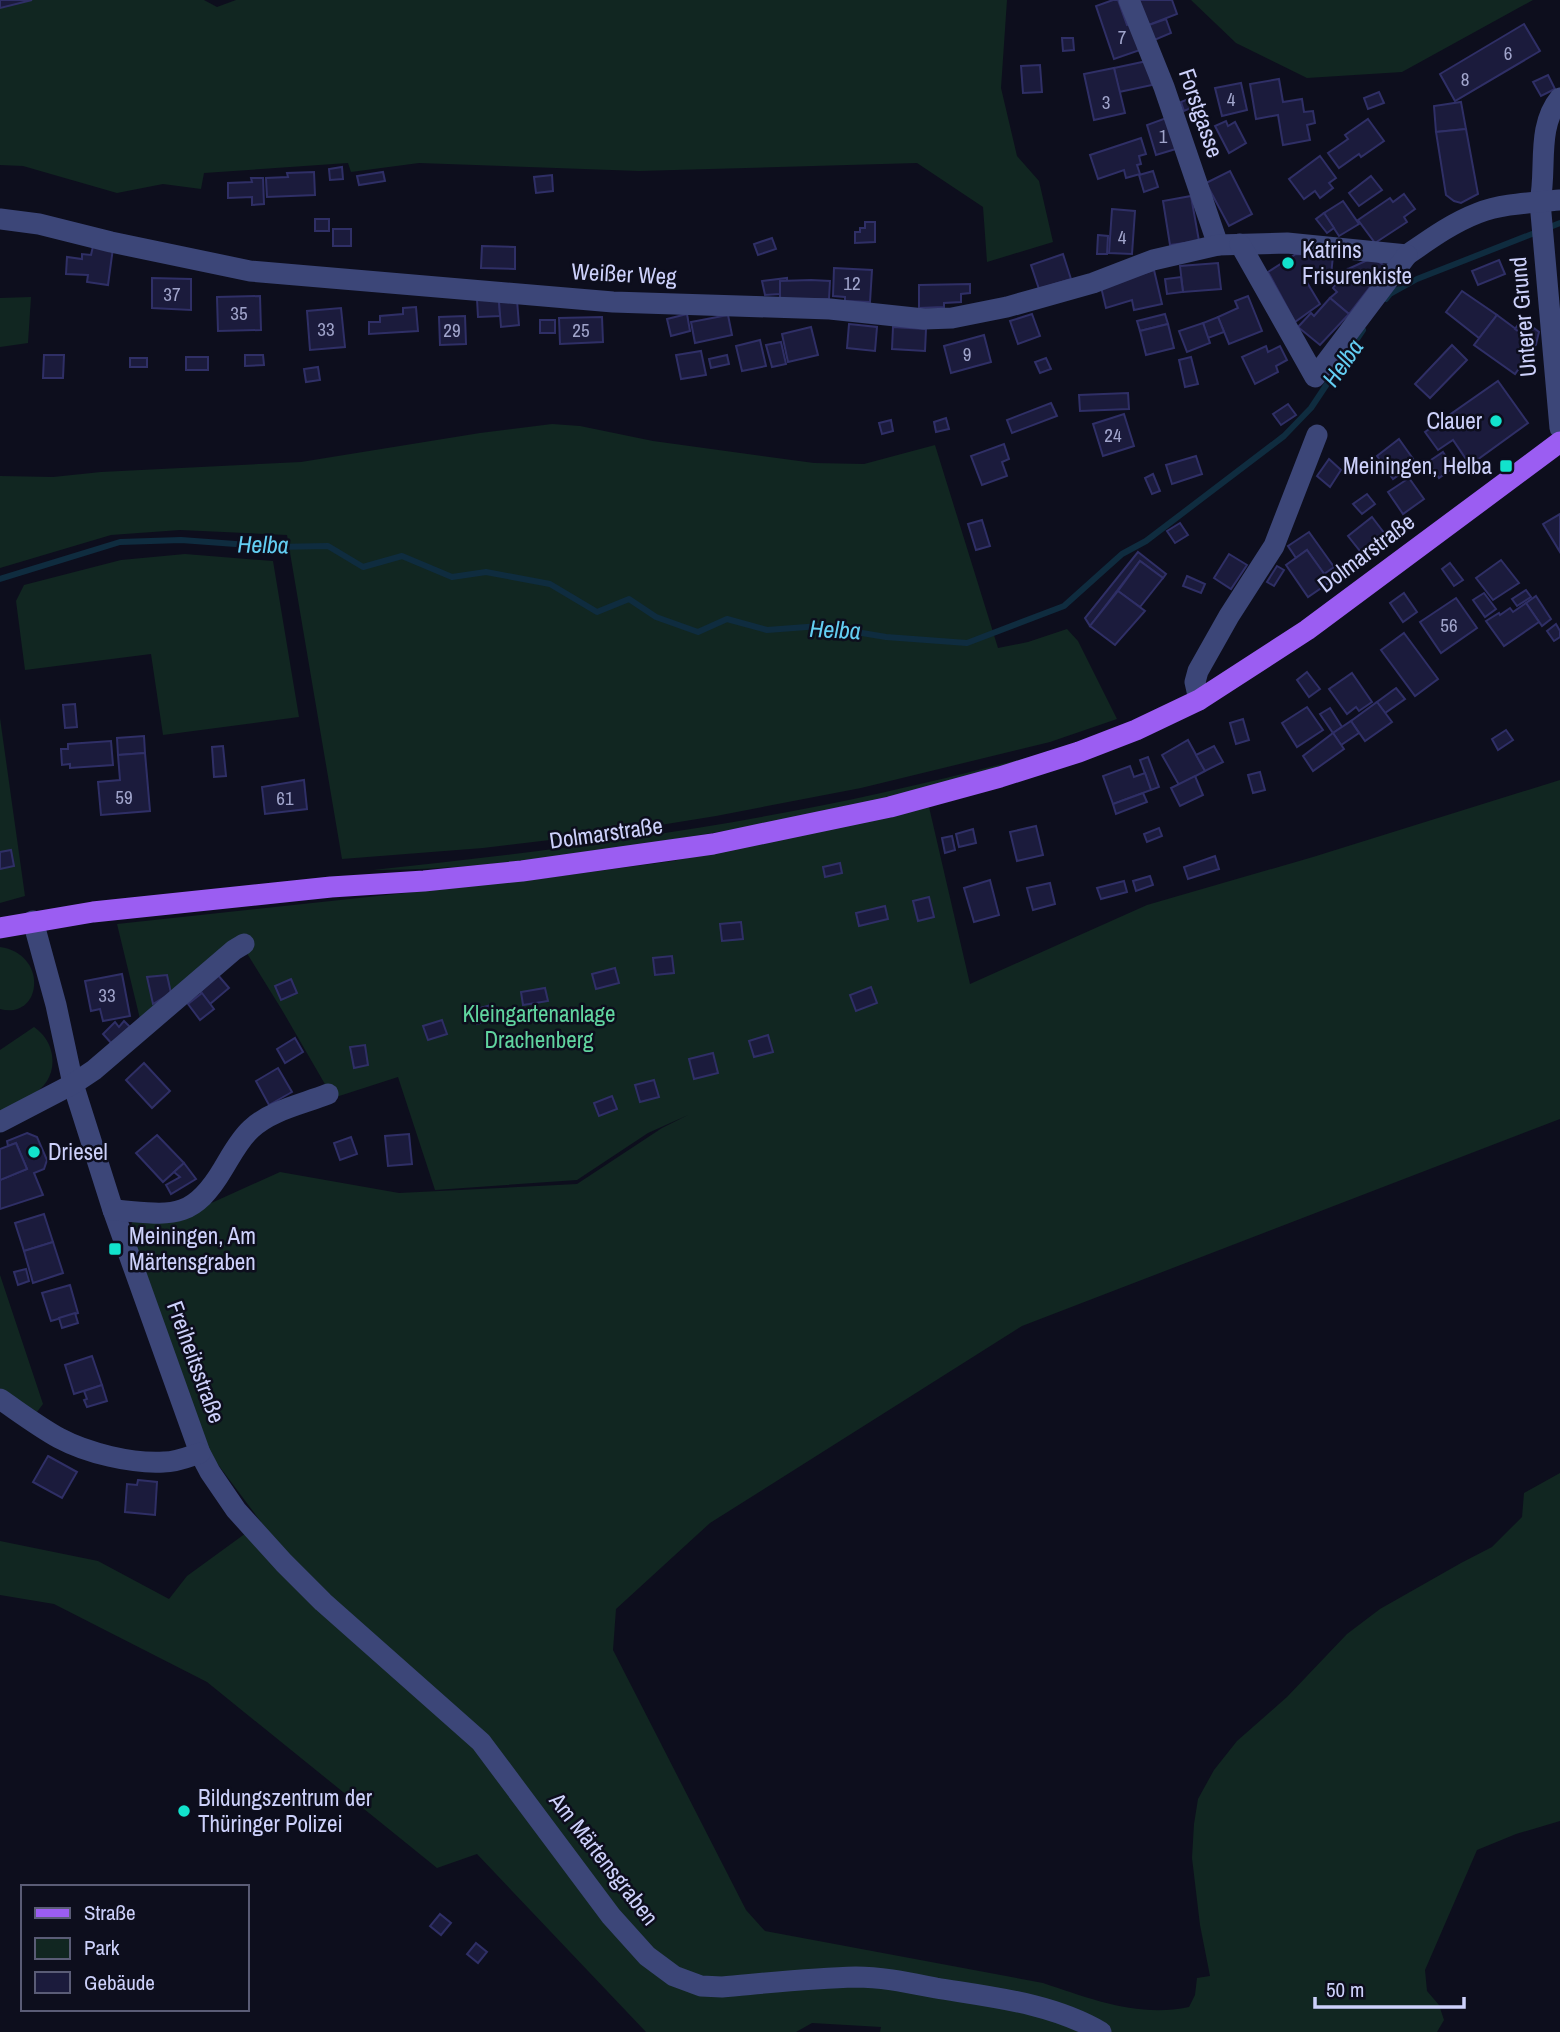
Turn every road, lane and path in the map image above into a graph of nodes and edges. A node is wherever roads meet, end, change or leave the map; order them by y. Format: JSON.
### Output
{"nodes":[{"id":1,"x":1129,"y":0,"type":"edge"},
{"id":2,"x":1560,"y":98,"type":"edge"},
{"id":3,"x":1547,"y":206,"type":"edge"},
{"id":4,"x":0,"y":219,"type":"edge"},
{"id":5,"x":1229,"y":245,"type":"junction"},
{"id":6,"x":1407,"y":255,"type":"junction"},
{"id":7,"x":1560,"y":428,"type":"edge"},
{"id":8,"x":1317,"y":435,"type":"dead end"},
{"id":9,"x":1560,"y":442,"type":"edge"},
{"id":10,"x":1199,"y":700,"type":"junction"},
{"id":11,"x":33,"y":921,"type":"junction"},
{"id":12,"x":0,"y":928,"type":"edge"},
{"id":13,"x":244,"y":944,"type":"dead end"},
{"id":14,"x":73,"y":1084,"type":"junction"},
{"id":15,"x":328,"y":1094,"type":"dead end"},
{"id":16,"x":0,"y":1122,"type":"edge"},
{"id":17,"x":113,"y":1210,"type":"junction"},
{"id":18,"x":0,"y":1399,"type":"edge"},
{"id":19,"x":200,"y":1453,"type":"junction"},
{"id":20,"x":1101,"y":2032,"type":"edge"}],
"edges":[{"from":1,"to":5,"type":"street","name":"Forstgasse"},
{"from":2,"to":3,"type":"street","name":"Unterer Grund"},
{"from":3,"to":6,"type":"street"},
{"from":3,"to":7,"type":"street","name":"Unterer Grund"},
{"from":4,"to":5,"type":"street","name":"Weißer Weg"},
{"from":5,"to":6,"type":"street","name":"Weißer Weg"},
{"from":5,"to":6,"type":"street","name":"Forstgasse"},
{"from":8,"to":10,"type":"street"},
{"from":9,"to":10,"type":"main road","name":"Dolmarstraße"},
{"from":10,"to":11,"type":"main road","name":"Dolmarstraße"},
{"from":11,"to":12,"type":"main road","name":"Dolmarstraße"},
{"from":11,"to":14,"type":"street"},
{"from":13,"to":14,"type":"street"},
{"from":14,"to":16,"type":"street"},
{"from":14,"to":17,"type":"street","name":"Freiheitsstraße"},
{"from":15,"to":17,"type":"street"},
{"from":17,"to":19,"type":"street","name":"Freiheitsstraße"},
{"from":18,"to":19,"type":"street"},
{"from":19,"to":20,"type":"street","name":"Am Märtensgraben"}]}
